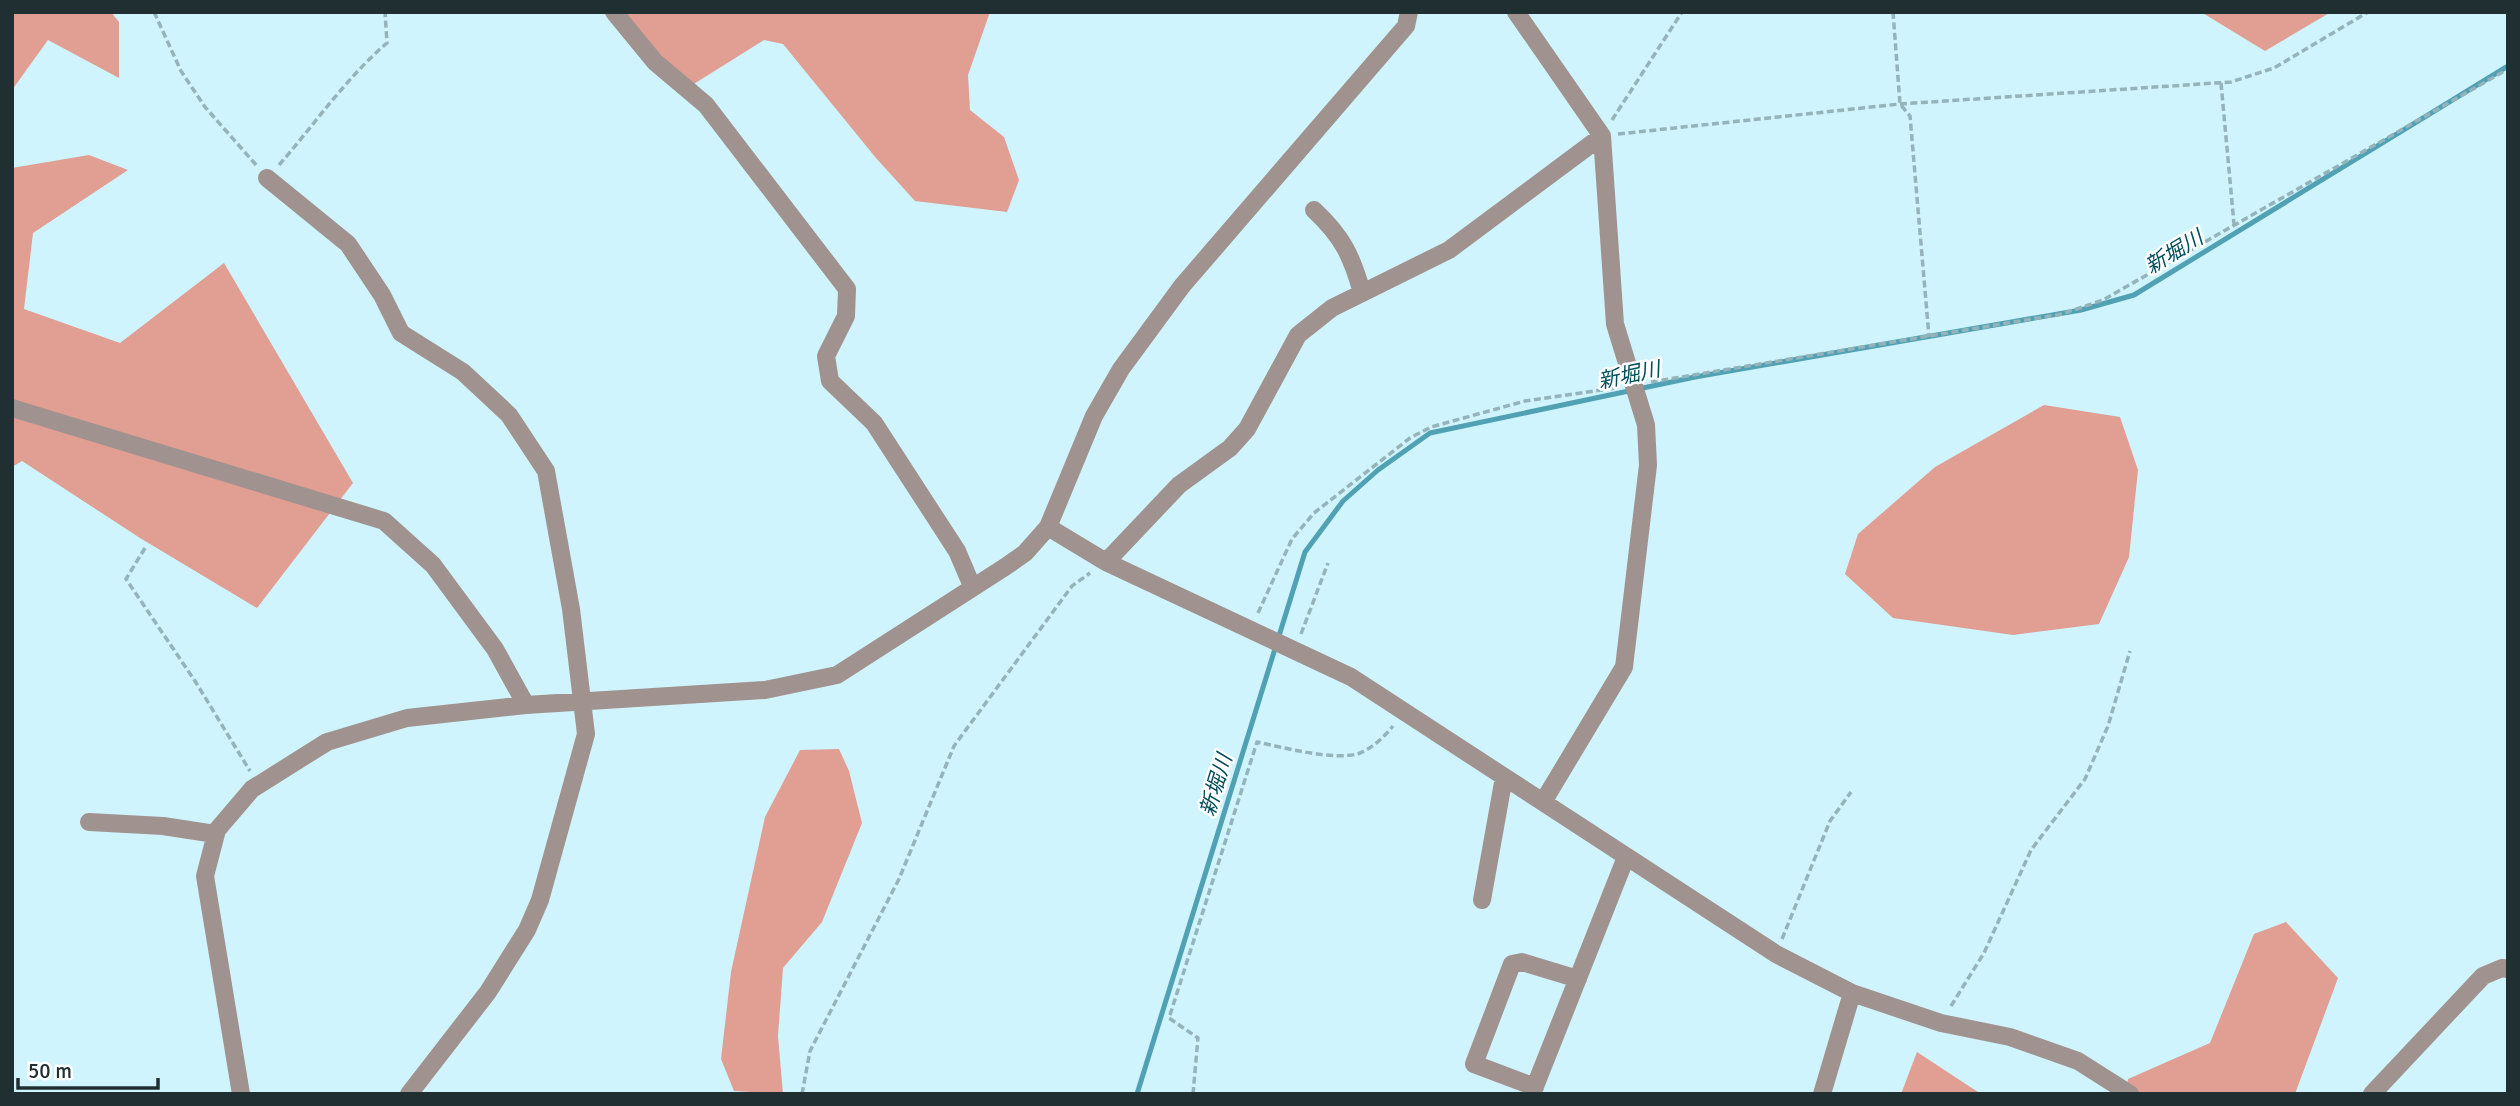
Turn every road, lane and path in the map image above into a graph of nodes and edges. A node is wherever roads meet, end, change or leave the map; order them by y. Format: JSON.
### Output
{"nodes":[{"id":1,"x":154,"y":12,"type":"edge"},
{"id":2,"x":385,"y":12,"type":"edge"},
{"id":3,"x":614,"y":12,"type":"edge"},
{"id":4,"x":1409,"y":12,"type":"edge"},
{"id":5,"x":1516,"y":12,"type":"edge"},
{"id":6,"x":1682,"y":12,"type":"edge"},
{"id":7,"x":1893,"y":12,"type":"edge"},
{"id":8,"x":2368,"y":12,"type":"edge"},
{"id":9,"x":2508,"y":69,"type":"edge"},
{"id":10,"x":2221,"y":83,"type":"junction"},
{"id":11,"x":1900,"y":104,"type":"junction"},
{"id":12,"x":1602,"y":136,"type":"junction"},
{"id":13,"x":267,"y":178,"type":"junction"},
{"id":14,"x":1314,"y":210,"type":"dead end"},
{"id":15,"x":2234,"y":224,"type":"junction"},
{"id":16,"x":1362,"y":293,"type":"junction"},
{"id":17,"x":1929,"y":337,"type":"junction"},
{"id":18,"x":1632,"y":385,"type":"junction"},
{"id":19,"x":12,"y":408,"type":"edge"},
{"id":20,"x":1048,"y":527,"type":"junction"},
{"id":21,"x":145,"y":548,"type":"dead end"},
{"id":22,"x":1106,"y":562,"type":"junction"},
{"id":23,"x":1328,"y":562,"type":"dead end"},
{"id":24,"x":972,"y":586,"type":"junction"},
{"id":25,"x":1250,"y":632,"type":"junction"},
{"id":26,"x":2130,"y":651,"type":"dead end"},
{"id":27,"x":1295,"y":653,"type":"junction"},
{"id":28,"x":583,"y":703,"type":"junction"},
{"id":29,"x":526,"y":705,"type":"junction"},
{"id":30,"x":1405,"y":712,"type":"junction"},
{"id":31,"x":1504,"y":777,"type":"junction"},
{"id":32,"x":259,"y":785,"type":"junction"},
{"id":33,"x":1851,"y":792,"type":"dead end"},
{"id":34,"x":1543,"y":802,"type":"junction"},
{"id":35,"x":89,"y":822,"type":"dead end"},
{"id":36,"x":215,"y":834,"type":"junction"},
{"id":37,"x":1626,"y":857,"type":"junction"},
{"id":38,"x":1482,"y":900,"type":"dead end"},
{"id":39,"x":1776,"y":954,"type":"junction"},
{"id":40,"x":2508,"y":969,"type":"edge"},
{"id":41,"x":1578,"y":979,"type":"junction"},
{"id":42,"x":1852,"y":993,"type":"junction"},
{"id":43,"x":1941,"y":1023,"type":"junction"},
{"id":44,"x":1534,"y":1090,"type":"edge"},
{"id":45,"x":241,"y":1094,"type":"edge"},
{"id":46,"x":409,"y":1094,"type":"edge"},
{"id":47,"x":802,"y":1094,"type":"edge"},
{"id":48,"x":1193,"y":1094,"type":"edge"},
{"id":49,"x":1822,"y":1094,"type":"edge"},
{"id":50,"x":2130,"y":1094,"type":"edge"},
{"id":51,"x":2372,"y":1094,"type":"edge"}],
"edges":[{"from":1,"to":13,"type":"path"},
{"from":2,"to":13,"type":"path"},
{"from":3,"to":24,"type":"street"},
{"from":4,"to":20,"type":"street"},
{"from":5,"to":12,"type":"street"},
{"from":6,"to":12,"type":"path"},
{"from":7,"to":11,"type":"path"},
{"from":8,"to":10,"type":"path"},
{"from":9,"to":15,"type":"path"},
{"from":10,"to":11,"type":"path"},
{"from":10,"to":15,"type":"path"},
{"from":11,"to":12,"type":"path"},
{"from":11,"to":17,"type":"path"},
{"from":12,"to":16,"type":"street"},
{"from":12,"to":18,"type":"street"},
{"from":13,"to":28,"type":"street"},
{"from":14,"to":16,"type":"street"},
{"from":15,"to":17,"type":"path"},
{"from":16,"to":22,"type":"street"},
{"from":17,"to":18,"type":"path"},
{"from":18,"to":25,"type":"path"},
{"from":18,"to":34,"type":"street"},
{"from":19,"to":29,"type":"street"},
{"from":20,"to":22,"type":"street"},
{"from":20,"to":24,"type":"street"},
{"from":21,"to":32,"type":"path"},
{"from":22,"to":25,"type":"street"},
{"from":22,"to":47,"type":"path"},
{"from":23,"to":27,"type":"path"},
{"from":24,"to":28,"type":"street"},
{"from":25,"to":27,"type":"street"},
{"from":26,"to":43,"type":"path"},
{"from":27,"to":30,"type":"street"},
{"from":28,"to":29,"type":"street"},
{"from":28,"to":46,"type":"street"},
{"from":29,"to":32,"type":"street"},
{"from":30,"to":31,"type":"street"},
{"from":30,"to":48,"type":"path"},
{"from":31,"to":34,"type":"street"},
{"from":31,"to":38,"type":"street"},
{"from":32,"to":36,"type":"street"},
{"from":33,"to":39,"type":"path"},
{"from":34,"to":37,"type":"street"},
{"from":35,"to":36,"type":"street"},
{"from":36,"to":45,"type":"street"},
{"from":37,"to":39,"type":"street"},
{"from":37,"to":41,"type":"street"},
{"from":39,"to":42,"type":"street"},
{"from":40,"to":51,"type":"street"},
{"from":41,"to":44,"type":"street"},
{"from":41,"to":44,"type":"street"},
{"from":42,"to":43,"type":"street"},
{"from":42,"to":49,"type":"street"},
{"from":43,"to":50,"type":"street"}]}
